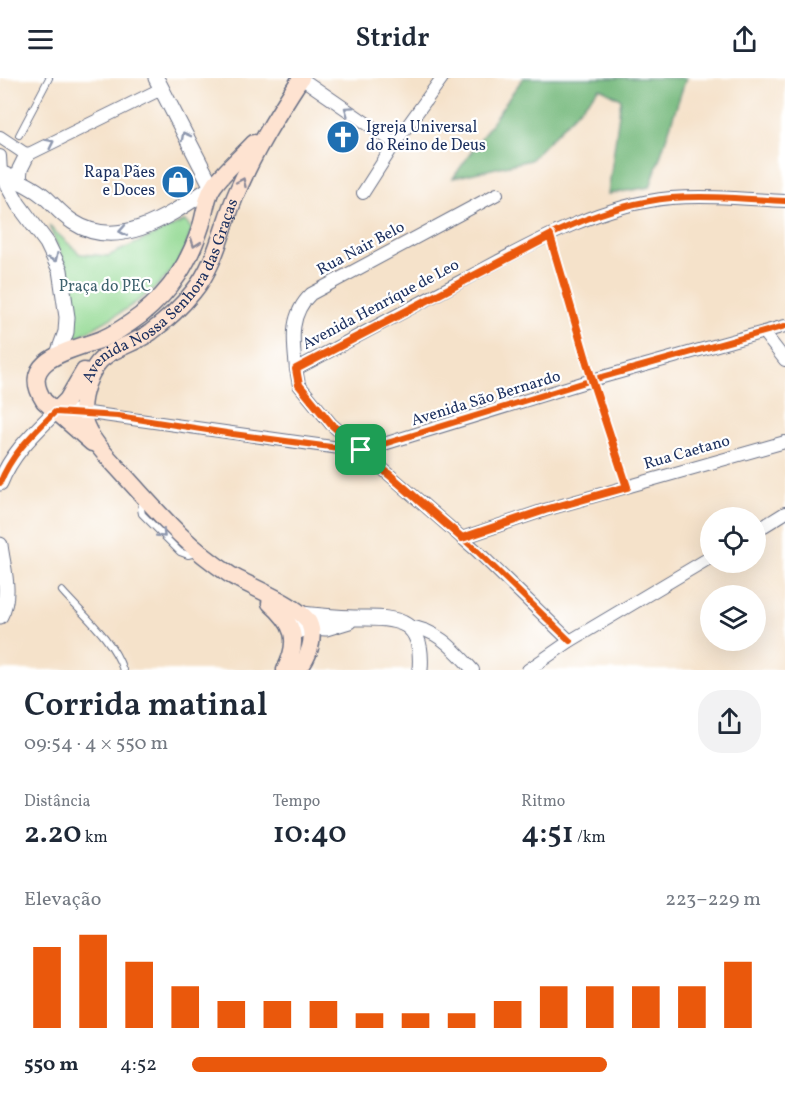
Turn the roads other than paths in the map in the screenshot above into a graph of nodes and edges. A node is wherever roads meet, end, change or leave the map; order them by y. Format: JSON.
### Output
{"nodes":[{"id":1,"x":49,"y":78,"type":"edge"},
{"id":2,"x":301,"y":78,"type":"edge"},
{"id":3,"x":442,"y":78,"type":"edge"},
{"id":4,"x":158,"y":83,"type":"edge"},
{"id":5,"x":269,"y":127,"type":"junction"},
{"id":6,"x":19,"y":135,"type":"dead end"},
{"id":7,"x":0,"y":137,"type":"edge"},
{"id":8,"x":395,"y":143,"type":"junction"},
{"id":9,"x":27,"y":155,"type":"junction"},
{"id":10,"x":0,"y":156,"type":"edge"},
{"id":11,"x":1,"y":173,"type":"edge"},
{"id":12,"x":18,"y":180,"type":"junction"},
{"id":13,"x":212,"y":188,"type":"junction"},
{"id":14,"x":363,"y":194,"type":"dead end"},
{"id":15,"x":497,"y":194,"type":"dead end"},
{"id":16,"x":785,"y":201,"type":"edge"},
{"id":17,"x":52,"y":205,"type":"junction"},
{"id":18,"x":34,"y":226,"type":"junction"},
{"id":19,"x":550,"y":236,"type":"junction"},
{"id":20,"x":214,"y":256,"type":"junction"},
{"id":21,"x":785,"y":326,"type":"edge"},
{"id":22,"x":764,"y":333,"type":"junction"},
{"id":23,"x":58,"y":354,"type":"junction"},
{"id":24,"x":104,"y":356,"type":"junction"},
{"id":25,"x":785,"y":360,"type":"edge"},
{"id":26,"x":296,"y":369,"type":"junction"},
{"id":27,"x":592,"y":380,"type":"junction"},
{"id":28,"x":55,"y":412,"type":"junction"},
{"id":29,"x":82,"y":412,"type":"junction"},
{"id":30,"x":785,"y":442,"type":"edge"},
{"id":31,"x":361,"y":450,"type":"junction"},
{"id":32,"x":107,"y":455,"type":"junction"},
{"id":33,"x":0,"y":483,"type":"edge"},
{"id":34,"x":785,"y":513,"type":"edge"},
{"id":35,"x":766,"y":525,"type":"edge"},
{"id":36,"x":462,"y":538,"type":"junction"},
{"id":37,"x":0,"y":544,"type":"edge"},
{"id":38,"x":700,"y":564,"type":"edge"},
{"id":39,"x":62,"y":591,"type":"dead end"},
{"id":40,"x":0,"y":616,"type":"edge"},
{"id":41,"x":298,"y":624,"type":"junction"},
{"id":42,"x":406,"y":626,"type":"junction"},
{"id":43,"x":570,"y":641,"type":"junction"},
{"id":44,"x":123,"y":670,"type":"edge"},
{"id":45,"x":285,"y":670,"type":"edge"},
{"id":46,"x":298,"y":670,"type":"edge"},
{"id":47,"x":420,"y":670,"type":"edge"},
{"id":48,"x":473,"y":670,"type":"edge"},
{"id":49,"x":528,"y":670,"type":"edge"}],
"edges":[{"from":1,"to":6,"type":"lane"},
{"from":2,"to":5,"type":"main road","name":"Avenida Nossa Senhora das Graças"},
{"from":8,"to":2,"type":"street","one_way":true},
{"from":3,"to":8,"type":"street"},
{"from":9,"to":4,"type":"street","one_way":true},
{"from":13,"to":4,"type":"street","one_way":true},
{"from":5,"to":13,"type":"main road","name":"Avenida Nossa Senhora das Graças"},
{"from":20,"to":5,"type":"main road","name":"Avenida Nossa Senhora das Graças","one_way":true},
{"from":7,"to":9,"type":"street"},
{"from":8,"to":14,"type":"street"},
{"from":9,"to":12,"type":"street"},
{"from":10,"to":11,"type":"street"},
{"from":11,"to":12,"type":"street"},
{"from":11,"to":18,"type":"street"},
{"from":12,"to":17,"type":"street"},
{"from":13,"to":17,"type":"street","one_way":true},
{"from":13,"to":20,"type":"main road"},
{"from":13,"to":23,"type":"main road","name":"Avenida Nossa Senhora das Graças","one_way":true},
{"from":15,"to":26,"type":"street","name":"Rua Nair Belo"},
{"from":16,"to":19,"type":"street","name":"Avenida Henríque de Leo"},
{"from":17,"to":18,"type":"street"},
{"from":18,"to":23,"type":"street","one_way":true},
{"from":19,"to":26,"type":"street","name":"Avenida Henríque de Leo"},
{"from":19,"to":27,"type":"lane"},
{"from":20,"to":24,"type":"main road","name":"Avenida Nossa Senhora das Graças"},
{"from":21,"to":22,"type":"street","name":"Avenida São Bernardo"},
{"from":22,"to":25,"type":"street"},
{"from":22,"to":27,"type":"street","name":"Avenida São Bernardo"},
{"from":23,"to":28,"type":"main road","name":"Avenida Nossa Senhora das Graças"},
{"from":24,"to":28,"type":"main road"},
{"from":24,"to":29,"type":"main road","name":"Avenida Nossa Senhora das Graças"},
{"from":26,"to":31,"type":"street","name":"Avenida Henríque de Leo"},
{"from":27,"to":31,"type":"street","name":"Avenida São Bernardo"},
{"from":28,"to":29,"type":"street"},
{"from":28,"to":32,"type":"main road","name":"Avenida Nossa Senhora das Graças"},
{"from":28,"to":33,"type":"street"},
{"from":29,"to":31,"type":"street","name":"Avenida São Bernardo"},
{"from":29,"to":32,"type":"main road","name":"Avenida Nossa Senhora das Graças"},
{"from":30,"to":36,"type":"street","name":"Rua Caetano"},
{"from":31,"to":36,"type":"street","name":"Avenida Henríque de Leo"},
{"from":32,"to":41,"type":"main road","name":"Avenida Nossa Senhora das Graças"},
{"from":34,"to":35,"type":"street"},
{"from":36,"to":43,"type":"street","name":"Avenida Henríque de Leo"},
{"from":37,"to":40,"type":"street"},
{"from":38,"to":43,"type":"street"},
{"from":39,"to":44,"type":"lane"},
{"from":41,"to":42,"type":"street"},
{"from":41,"to":45,"type":"main road"},
{"from":41,"to":46,"type":"main road"},
{"from":42,"to":47,"type":"street"},
{"from":42,"to":48,"type":"street"},
{"from":43,"to":49,"type":"street"}]}
